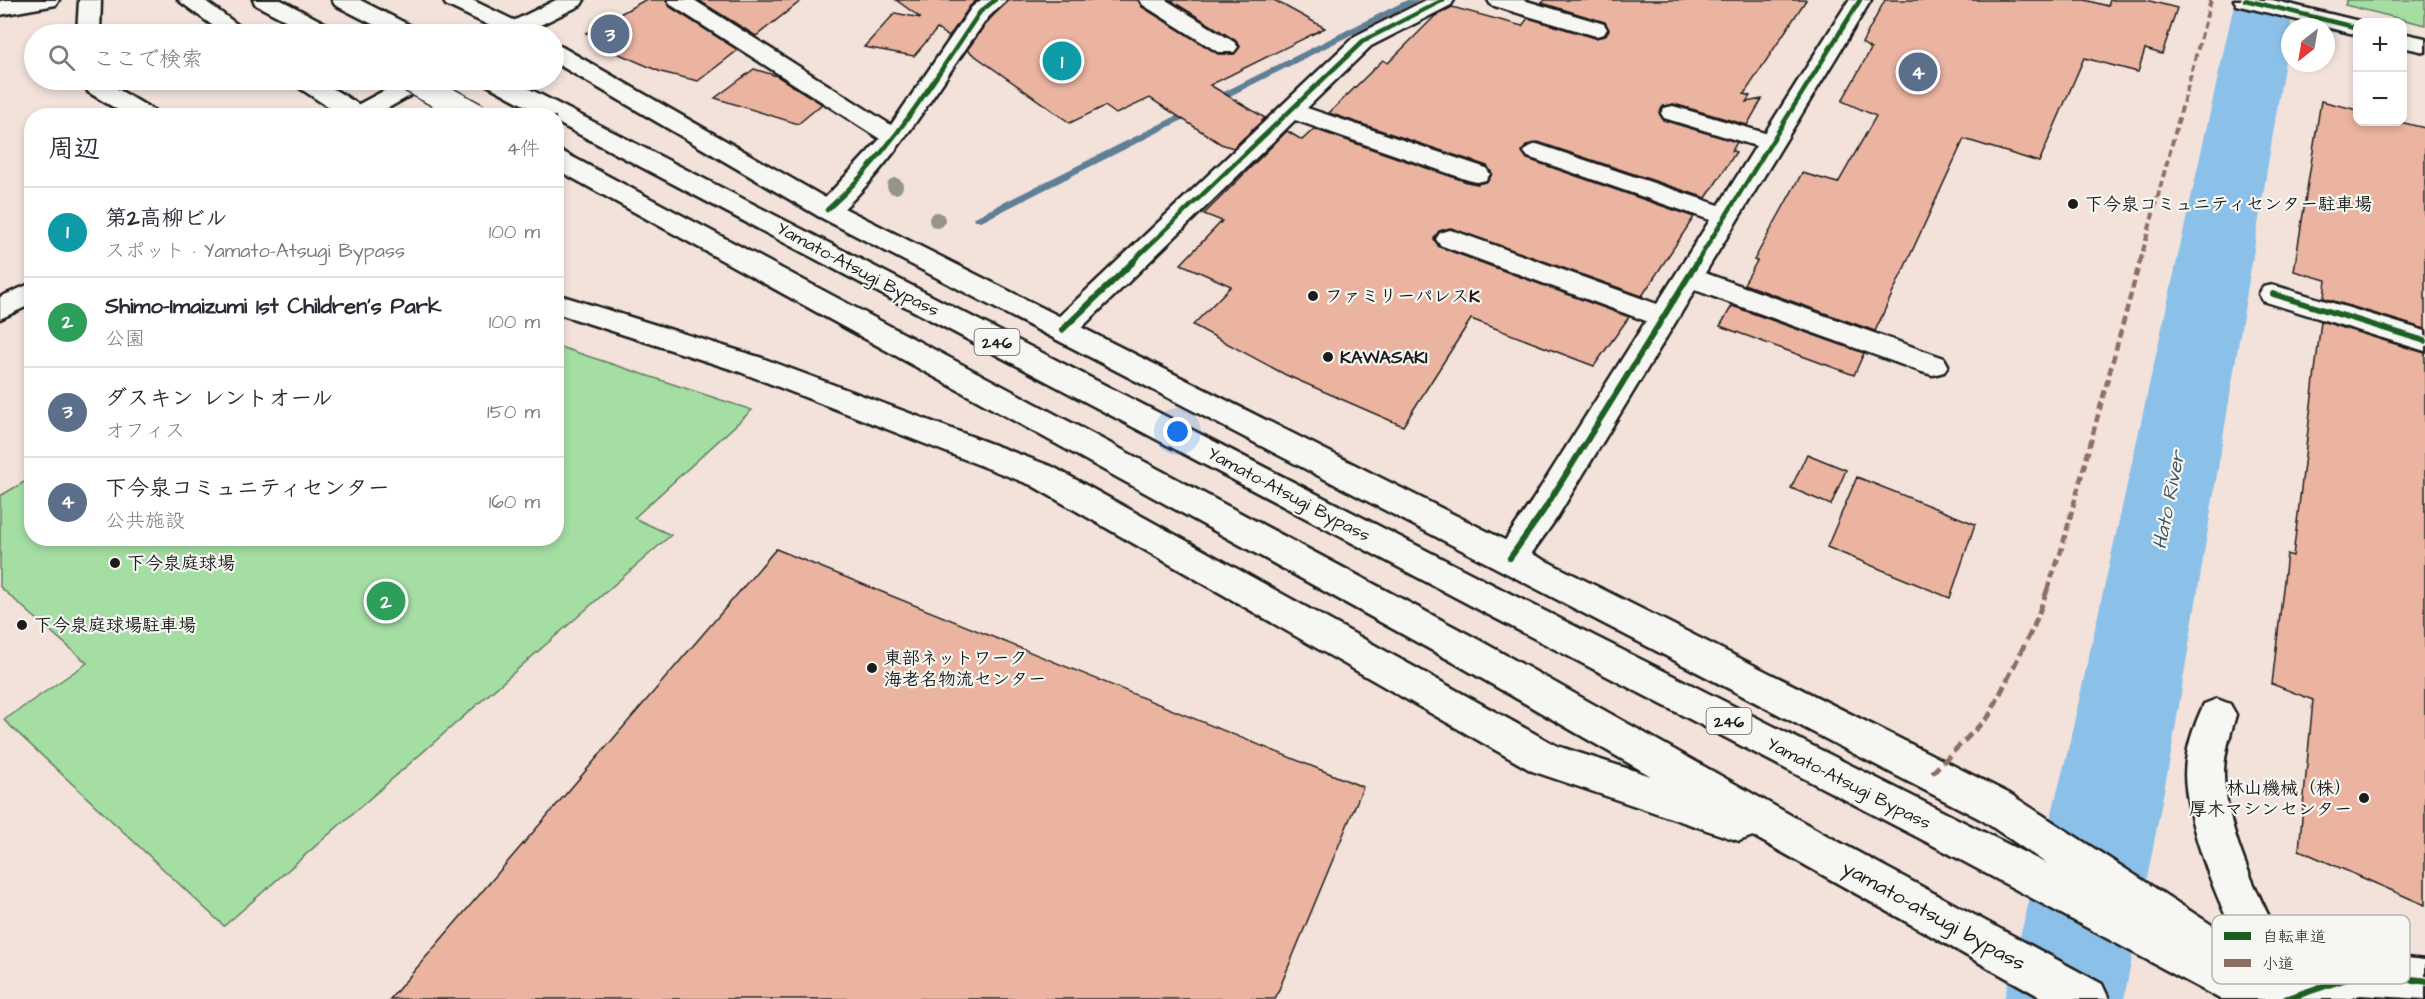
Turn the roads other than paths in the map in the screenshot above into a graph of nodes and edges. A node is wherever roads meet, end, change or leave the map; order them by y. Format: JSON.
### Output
{"nodes":[{"id":1,"x":48,"y":0,"type":"edge"},
{"id":2,"x":90,"y":0,"type":"edge"},
{"id":3,"x":189,"y":0,"type":"edge"},
{"id":4,"x":264,"y":0,"type":"edge"},
{"id":5,"x":343,"y":0,"type":"edge"},
{"id":6,"x":454,"y":0,"type":"edge"},
{"id":7,"x":573,"y":0,"type":"edge"},
{"id":8,"x":679,"y":0,"type":"edge"},
{"id":9,"x":995,"y":0,"type":"edge"},
{"id":10,"x":1151,"y":0,"type":"edge"},
{"id":11,"x":1443,"y":0,"type":"edge"},
{"id":12,"x":1499,"y":0,"type":"edge"},
{"id":13,"x":1860,"y":0,"type":"edge"},
{"id":14,"x":2245,"y":0,"type":"edge"},
{"id":15,"x":0,"y":8,"type":"edge"},
{"id":16,"x":89,"y":24,"type":"edge"},
{"id":17,"x":224,"y":24,"type":"edge"},
{"id":18,"x":309,"y":24,"type":"edge"},
{"id":19,"x":390,"y":24,"type":"edge"},
{"id":20,"x":498,"y":24,"type":"edge"},
{"id":21,"x":531,"y":24,"type":"edge"},
{"id":22,"x":2353,"y":27,"type":"edge"},
{"id":23,"x":1596,"y":29,"type":"dead end"},
{"id":24,"x":2407,"y":40,"type":"edge"},
{"id":25,"x":2425,"y":45,"type":"edge"},
{"id":26,"x":1226,"y":47,"type":"dead end"},
{"id":27,"x":564,"y":58,"type":"edge"},
{"id":28,"x":102,"y":90,"type":"edge"},
{"id":29,"x":318,"y":90,"type":"edge"},
{"id":30,"x":402,"y":90,"type":"edge"},
{"id":31,"x":429,"y":90,"type":"edge"},
{"id":32,"x":514,"y":90,"type":"edge"},
{"id":33,"x":132,"y":108,"type":"edge"},
{"id":34,"x":345,"y":108,"type":"edge"},
{"id":35,"x":369,"y":108,"type":"edge"},
{"id":36,"x":462,"y":108,"type":"edge"},
{"id":37,"x":549,"y":108,"type":"edge"},
{"id":38,"x":1292,"y":111,"type":"junction"},
{"id":39,"x":1673,"y":113,"type":"dead end"},
{"id":40,"x":564,"y":116,"type":"edge"},
{"id":41,"x":893,"y":137,"type":"junction"},
{"id":42,"x":1772,"y":143,"type":"junction"},
{"id":43,"x":1537,"y":152,"type":"dead end"},
{"id":44,"x":564,"y":162,"type":"edge"},
{"id":45,"x":1478,"y":174,"type":"dead end"},
{"id":46,"x":827,"y":210,"type":"junction"},
{"id":47,"x":1726,"y":216,"type":"junction"},
{"id":48,"x":1450,"y":239,"type":"dead end"},
{"id":49,"x":1688,"y":277,"type":"junction"},
{"id":50,"x":2273,"y":294,"type":"dead end"},
{"id":51,"x":24,"y":296,"type":"edge"},
{"id":52,"x":564,"y":306,"type":"edge"},
{"id":53,"x":0,"y":309,"type":"edge"},
{"id":54,"x":1664,"y":317,"type":"junction"},
{"id":55,"x":1062,"y":330,"type":"junction"},
{"id":56,"x":2425,"y":341,"type":"edge"},
{"id":57,"x":1933,"y":365,"type":"dead end"},
{"id":58,"x":1510,"y":558,"type":"junction"},
{"id":59,"x":2217,"y":716,"type":"dead end"},
{"id":60,"x":1812,"y":848,"type":"junction"},
{"id":61,"x":2247,"y":915,"type":"edge"},
{"id":62,"x":2174,"y":938,"type":"junction"},
{"id":63,"x":2212,"y":959,"type":"edge"},
{"id":64,"x":2212,"y":964,"type":"edge"},
{"id":65,"x":2410,"y":979,"type":"edge"},
{"id":66,"x":2425,"y":981,"type":"edge"},
{"id":67,"x":2242,"y":984,"type":"edge"},
{"id":68,"x":2259,"y":984,"type":"edge"},
{"id":69,"x":2280,"y":984,"type":"edge"},
{"id":70,"x":2331,"y":984,"type":"edge"},
{"id":71,"x":2087,"y":999,"type":"edge"},
{"id":72,"x":2264,"y":999,"type":"edge"},
{"id":73,"x":2287,"y":999,"type":"edge"}],
"edges":[{"from":1,"to":15,"type":"main road"},
{"from":2,"to":16,"type":"main road"},
{"from":3,"to":17,"type":"main road"},
{"from":4,"to":18,"type":"main road"},
{"from":5,"to":19,"type":"main road"},
{"from":6,"to":20,"type":"main road"},
{"from":7,"to":21,"type":"main road"},
{"from":8,"to":41,"type":"main road"},
{"from":9,"to":41,"type":"main road"},
{"from":10,"to":26,"type":"main road"},
{"from":11,"to":38,"type":"main road"},
{"from":12,"to":23,"type":"main road"},
{"from":13,"to":42,"type":"main road"},
{"from":14,"to":22,"type":"main road"},
{"from":24,"to":25,"type":"main road"},
{"from":27,"to":46,"type":"main road"},
{"from":28,"to":33,"type":"main road"},
{"from":29,"to":34,"type":"main road"},
{"from":30,"to":35,"type":"main road"},
{"from":31,"to":36,"type":"main road","bridge":true},
{"from":32,"to":37,"type":"main road","name":"Yamato-Atsugi Bypass","number":"246"},
{"from":38,"to":45,"type":"main road"},
{"from":38,"to":55,"type":"main road"},
{"from":39,"to":42,"type":"main road"},
{"from":40,"to":62,"type":"main road","name":"Yamato-Atsugi Bypass","number":"246"},
{"from":41,"to":46,"type":"main road"},
{"from":42,"to":47,"type":"main road"},
{"from":43,"to":47,"type":"main road"},
{"from":44,"to":60,"type":"main road","number":"246"},
{"from":46,"to":55,"type":"main road"},
{"from":47,"to":49,"type":"main road"},
{"from":48,"to":54,"type":"main road"},
{"from":49,"to":54,"type":"main road"},
{"from":49,"to":57,"type":"main road"},
{"from":50,"to":56,"type":"main road"},
{"from":51,"to":53,"type":"main road"},
{"from":52,"to":60,"type":"main road"},
{"from":54,"to":58,"type":"main road"},
{"from":55,"to":58,"type":"main road"},
{"from":58,"to":62,"type":"main road"},
{"from":59,"to":61,"type":"main road"},
{"from":60,"to":71,"type":"main road","name":"yamato-atsugi bypass","number":"246"},
{"from":62,"to":63,"type":"main road"},
{"from":62,"to":64,"type":"main road","number":"246"},
{"from":65,"to":66,"type":"main road"},
{"from":67,"to":72,"type":"main road","number":"246"},
{"from":68,"to":73,"type":"main road"},
{"from":69,"to":73,"type":"main road"},
{"from":70,"to":73,"type":"main road"}]}
